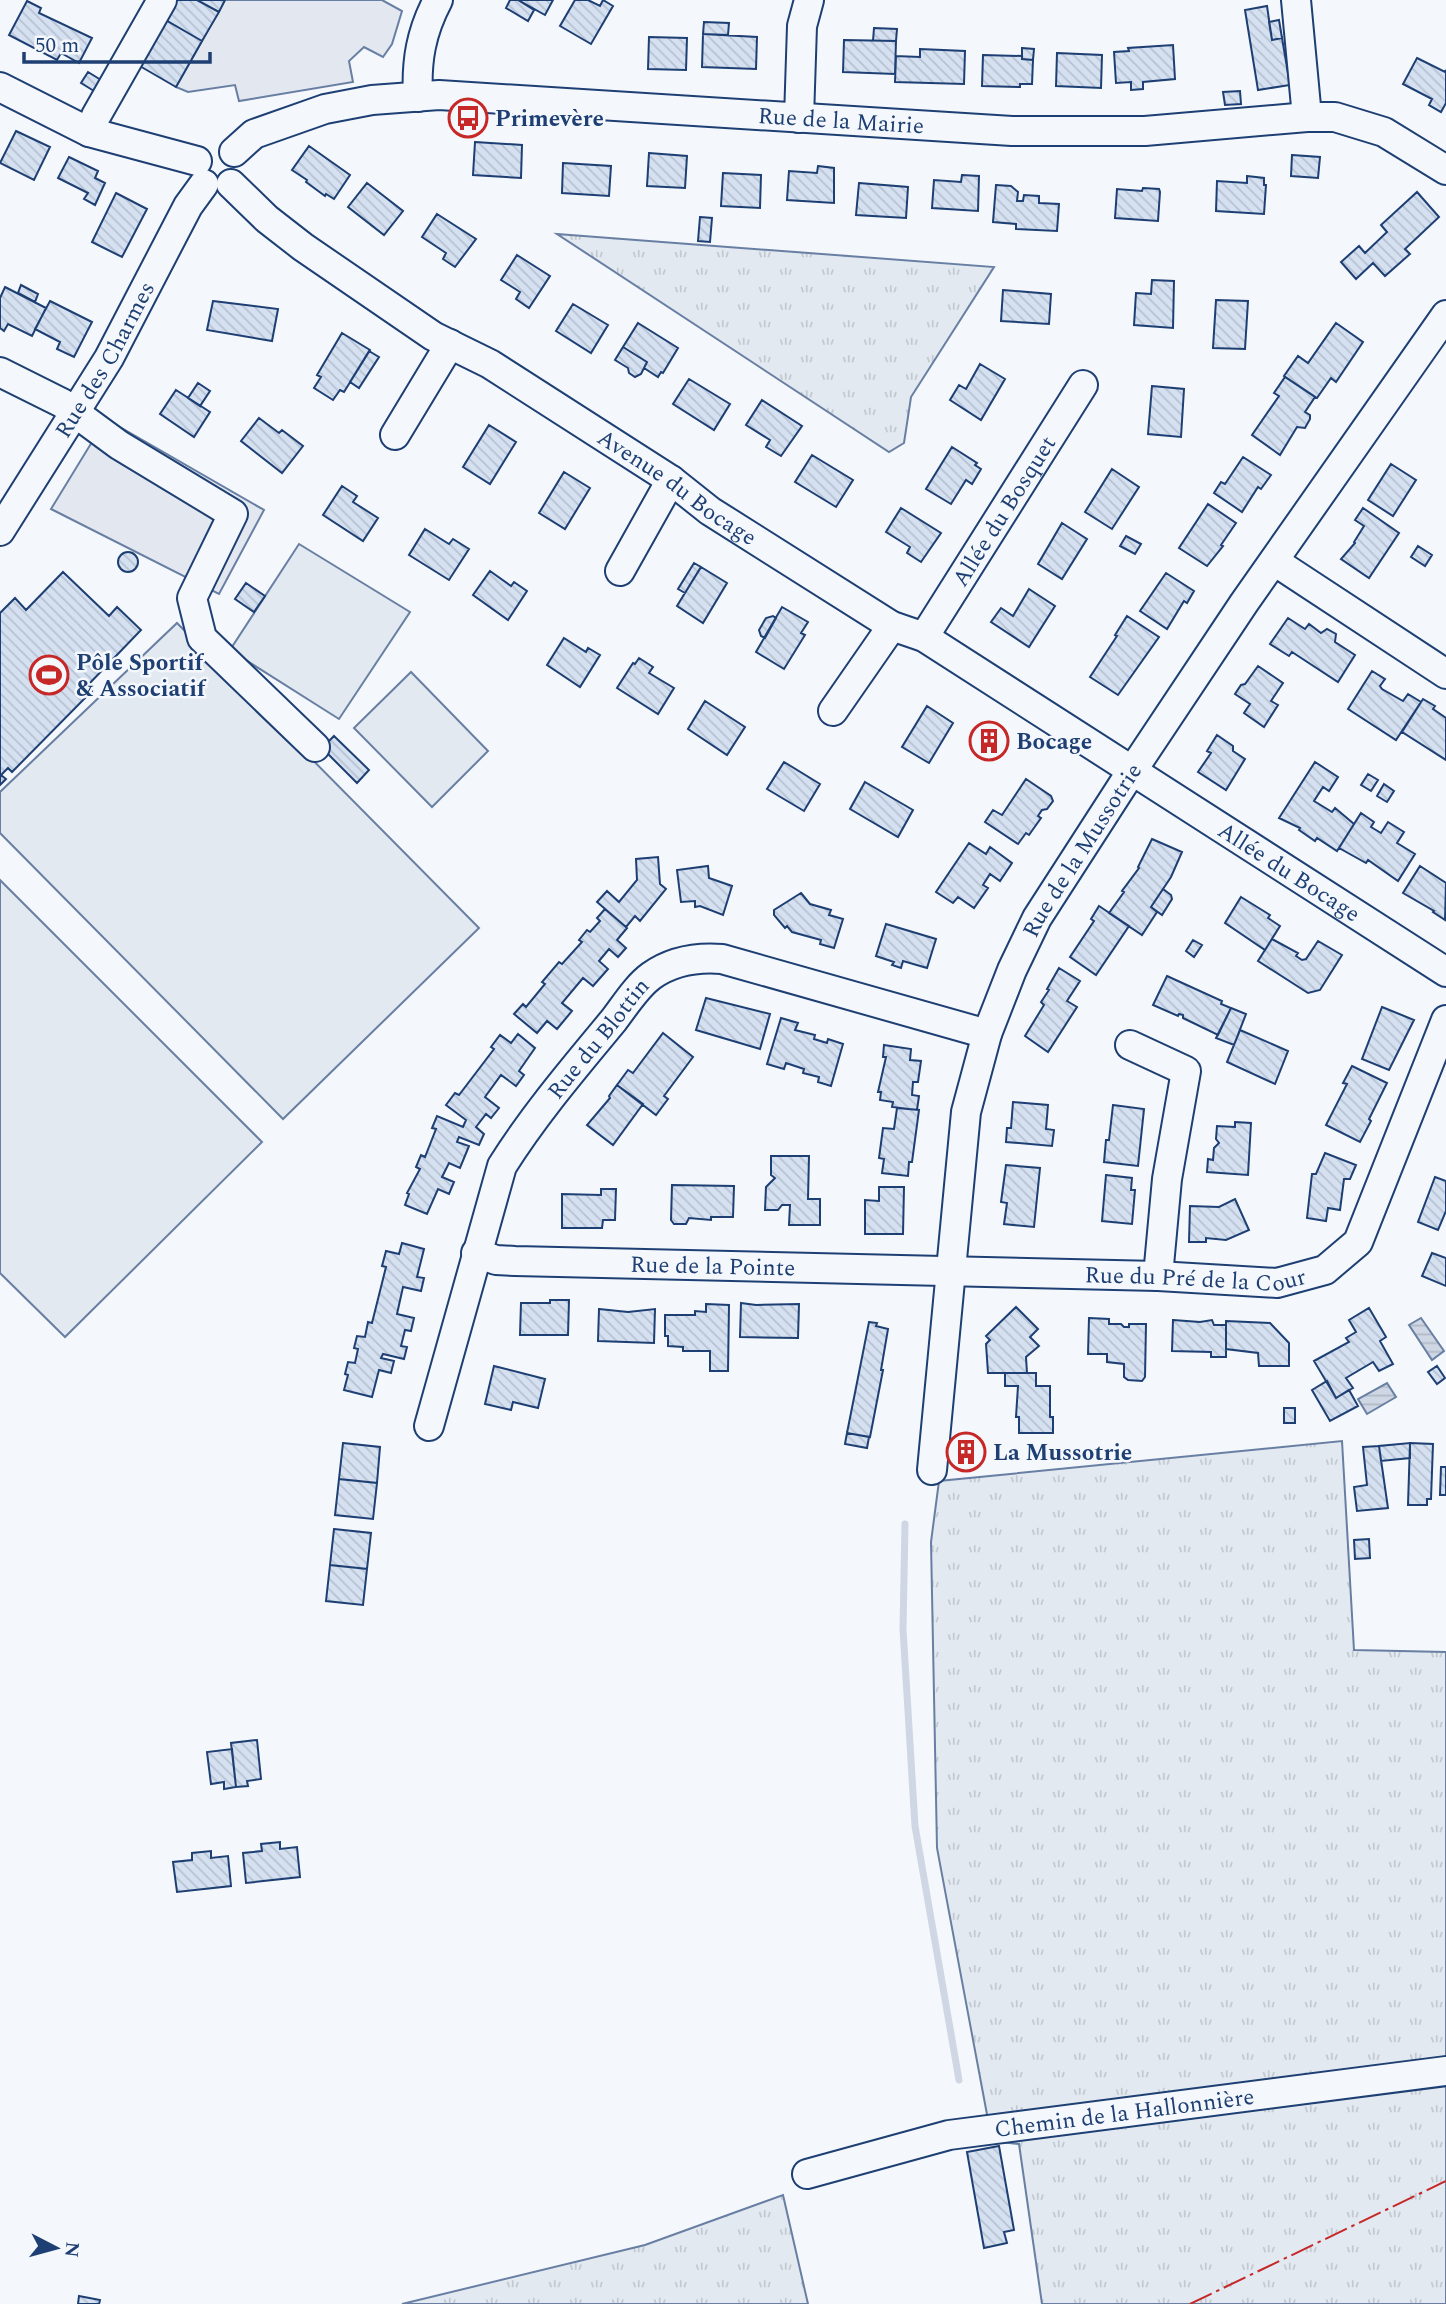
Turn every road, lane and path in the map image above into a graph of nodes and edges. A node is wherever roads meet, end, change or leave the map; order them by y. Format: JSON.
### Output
{"nodes":[{"id":1,"x":162,"y":0,"type":"edge"},
{"id":2,"x":438,"y":0,"type":"edge"},
{"id":3,"x":809,"y":0,"type":"edge"},
{"id":4,"x":1296,"y":0,"type":"edge"},
{"id":5,"x":0,"y":87,"type":"edge"},
{"id":6,"x":418,"y":97,"type":"junction"},
{"id":7,"x":1307,"y":117,"type":"junction"},
{"id":8,"x":799,"y":118,"type":"junction"},
{"id":9,"x":89,"y":132,"type":"junction"},
{"id":10,"x":234,"y":152,"type":"junction"},
{"id":11,"x":1446,"y":170,"type":"edge"},
{"id":12,"x":200,"y":173,"type":"junction"},
{"id":13,"x":231,"y":184,"type":"junction"},
{"id":14,"x":1446,"y":315,"type":"edge"},
{"id":15,"x":450,"y":344,"type":"junction"},
{"id":16,"x":0,"y":372,"type":"edge"},
{"id":17,"x":1083,"y":384,"type":"dead end"},
{"id":18,"x":76,"y":412,"type":"junction"},
{"id":19,"x":395,"y":435,"type":"dead end"},
{"id":20,"x":671,"y":480,"type":"junction"},
{"id":21,"x":0,"y":531,"type":"edge"},
{"id":22,"x":1273,"y":561,"type":"junction"},
{"id":23,"x":620,"y":572,"type":"dead end"},
{"id":24,"x":892,"y":626,"type":"junction"},
{"id":25,"x":924,"y":637,"type":"junction"},
{"id":26,"x":1446,"y":674,"type":"edge"},
{"id":27,"x":833,"y":711,"type":"dead end"},
{"id":28,"x":315,"y":747,"type":"dead end"},
{"id":29,"x":1134,"y":771,"type":"junction"},
{"id":30,"x":1446,"y":972,"type":"edge"},
{"id":31,"x":1446,"y":1020,"type":"edge"},
{"id":32,"x":986,"y":1034,"type":"junction"},
{"id":33,"x":1130,"y":1045,"type":"dead end"},
{"id":34,"x":477,"y":1253,"type":"junction"},
{"id":35,"x":951,"y":1270,"type":"junction"},
{"id":36,"x":1158,"y":1276,"type":"junction"},
{"id":37,"x":429,"y":1426,"type":"dead end"},
{"id":38,"x":932,"y":1470,"type":"dead end"},
{"id":39,"x":1446,"y":2071,"type":"edge"},
{"id":40,"x":807,"y":2174,"type":"dead end"}],
"edges":[{"from":1,"to":9,"type":"street"},
{"from":2,"to":6,"type":"street"},
{"from":3,"to":8,"type":"street"},
{"from":4,"to":7,"type":"street"},
{"from":5,"to":9,"type":"street"},
{"from":6,"to":8,"type":"street","name":"Rue de la Mairie"},
{"from":6,"to":10,"type":"street","name":"Rue de la Mairie"},
{"from":7,"to":8,"type":"street","name":"Rue de la Mairie"},
{"from":7,"to":11,"type":"street","name":"Rue de la Mairie"},
{"from":9,"to":12,"type":"street"},
{"from":10,"to":12,"type":"street"},
{"from":10,"to":13,"type":"street"},
{"from":12,"to":13,"type":"street"},
{"from":12,"to":18,"type":"street","name":"Rue des Charmes"},
{"from":13,"to":15,"type":"street","name":"Avenue du Bocage"},
{"from":14,"to":22,"type":"street","name":"Rue de la Mussotrie"},
{"from":15,"to":19,"type":"street"},
{"from":15,"to":20,"type":"street","name":"Avenue du Bocage"},
{"from":16,"to":18,"type":"street"},
{"from":17,"to":25,"type":"street","name":"Allée du Bosquet"},
{"from":18,"to":21,"type":"street","name":"Rue des Charmes"},
{"from":18,"to":28,"type":"street"},
{"from":20,"to":23,"type":"street"},
{"from":20,"to":24,"type":"street","name":"Avenue du Bocage"},
{"from":22,"to":26,"type":"street"},
{"from":22,"to":29,"type":"street","name":"Rue de la Mussotrie"},
{"from":24,"to":25,"type":"street","name":"Avenue du Bocage"},
{"from":24,"to":27,"type":"street"},
{"from":25,"to":29,"type":"street","name":"Avenue du Bocage"},
{"from":29,"to":30,"type":"street","name":"Allée du Bocage"},
{"from":29,"to":32,"type":"street","name":"Rue de la Mussotrie"},
{"from":31,"to":36,"type":"street","name":"Rue du Pré de la Cour"},
{"from":32,"to":34,"type":"street","name":"Rue du Blottin"},
{"from":32,"to":35,"type":"street","name":"Rue de la Mussotrie"},
{"from":33,"to":36,"type":"street"},
{"from":34,"to":35,"type":"street","name":"Rue de la Pointe"},
{"from":34,"to":37,"type":"street","name":"Rue du Blottin"},
{"from":35,"to":36,"type":"street","name":"Rue du Pré de la Cour"},
{"from":35,"to":38,"type":"street","name":"Rue de la Mussotrie"},
{"from":39,"to":40,"type":"street","name":"Chemin de la Hallonnière"}]}
